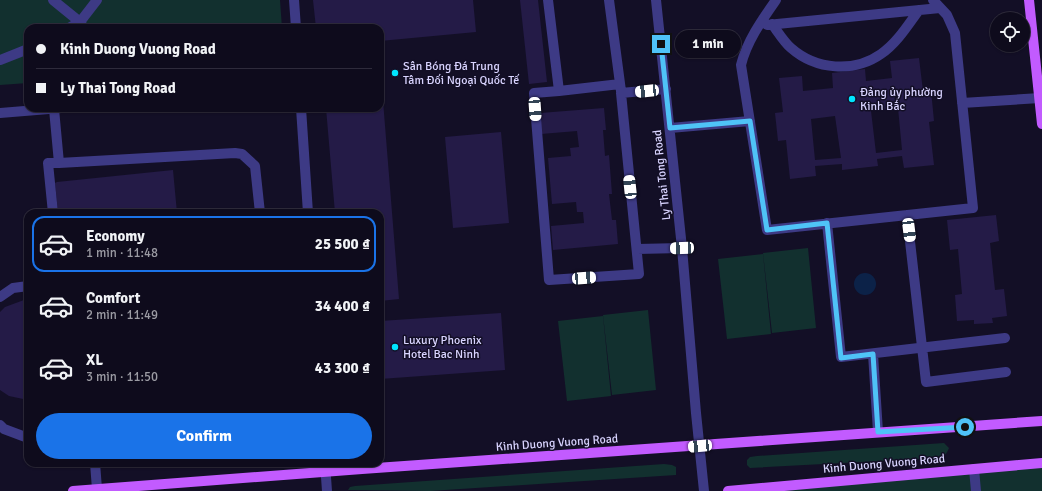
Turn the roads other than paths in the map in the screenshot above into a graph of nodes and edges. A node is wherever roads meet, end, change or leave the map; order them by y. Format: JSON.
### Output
{"nodes":[{"id":1,"x":52,"y":0,"type":"edge"},
{"id":2,"x":97,"y":0,"type":"edge"},
{"id":3,"x":294,"y":0,"type":"edge"},
{"id":4,"x":548,"y":0,"type":"edge"},
{"id":5,"x":608,"y":0,"type":"edge"},
{"id":6,"x":656,"y":0,"type":"edge"},
{"id":7,"x":776,"y":0,"type":"edge"},
{"id":8,"x":933,"y":0,"type":"edge"},
{"id":9,"x":1030,"y":0,"type":"edge"},
{"id":10,"x":940,"y":8,"type":"junction"},
{"id":11,"x":919,"y":10,"type":"junction"},
{"id":12,"x":81,"y":24,"type":"edge"},
{"id":13,"x":83,"y":24,"type":"edge"},
{"id":14,"x":296,"y":24,"type":"edge"},
{"id":15,"x":772,"y":24,"type":"junction"},
{"id":16,"x":759,"y":25,"type":"junction"},
{"id":17,"x":24,"y":51,"type":"edge"},
{"id":18,"x":0,"y":60,"type":"edge"},
{"id":19,"x":620,"y":89,"type":"junction"},
{"id":20,"x":666,"y":89,"type":"junction"},
{"id":21,"x":559,"y":91,"type":"junction"},
{"id":22,"x":1040,"y":98,"type":"junction"},
{"id":23,"x":962,"y":103,"type":"junction"},
{"id":24,"x":24,"y":111,"type":"edge"},
{"id":25,"x":54,"y":112,"type":"edge"},
{"id":26,"x":301,"y":112,"type":"edge"},
{"id":27,"x":0,"y":113,"type":"edge"},
{"id":28,"x":750,"y":121,"type":"junction"},
{"id":29,"x":1042,"y":124,"type":"edge"},
{"id":30,"x":670,"y":128,"type":"junction"},
{"id":31,"x":59,"y":162,"type":"junction"},
{"id":32,"x":53,"y":209,"type":"edge"},
{"id":33,"x":260,"y":209,"type":"edge"},
{"id":34,"x":308,"y":209,"type":"edge"},
{"id":35,"x":907,"y":215,"type":"junction"},
{"id":36,"x":827,"y":223,"type":"junction"},
{"id":37,"x":682,"y":248,"type":"junction"},
{"id":38,"x":636,"y":249,"type":"junction"},
{"id":39,"x":24,"y":286,"type":"edge"},
{"id":40,"x":0,"y":297,"type":"edge"},
{"id":41,"x":1005,"y":338,"type":"dead end"},
{"id":42,"x":923,"y":348,"type":"junction"},
{"id":43,"x":873,"y":354,"type":"junction"},
{"id":44,"x":1006,"y":372,"type":"dead end"},
{"id":45,"x":1042,"y":421,"type":"edge"},
{"id":46,"x":0,"y":425,"type":"edge"},
{"id":47,"x":878,"y":432,"type":"junction"},
{"id":48,"x":24,"y":436,"type":"edge"},
{"id":49,"x":700,"y":446,"type":"junction"},
{"id":50,"x":1042,"y":463,"type":"edge"},
{"id":51,"x":384,"y":464,"type":"edge"},
{"id":52,"x":95,"y":467,"type":"edge"},
{"id":53,"x":326,"y":467,"type":"edge"},
{"id":54,"x":974,"y":470,"type":"junction"},
{"id":55,"x":97,"y":489,"type":"junction"},
{"id":56,"x":73,"y":491,"type":"edge"},
{"id":57,"x":327,"y":491,"type":"edge"},
{"id":58,"x":704,"y":491,"type":"edge"},
{"id":59,"x":728,"y":491,"type":"edge"},
{"id":60,"x":976,"y":491,"type":"edge"}],
"edges":[{"from":1,"to":12,"type":"street"},
{"from":2,"to":13,"type":"street"},
{"from":3,"to":14,"type":"street"},
{"from":4,"to":21,"type":"street"},
{"from":5,"to":19,"type":"street"},
{"from":6,"to":20,"type":"street","name":"Ly Thai Tong Road"},
{"from":7,"to":16,"type":"street"},
{"from":8,"to":10,"type":"street"},
{"from":9,"to":22,"type":"main road"},
{"from":10,"to":11,"type":"street"},
{"from":10,"to":23,"type":"street"},
{"from":11,"to":15,"type":"street"},
{"from":11,"to":15,"type":"street"},
{"from":15,"to":16,"type":"street"},
{"from":16,"to":28,"type":"street"},
{"from":17,"to":18,"type":"street"},
{"from":19,"to":20,"type":"street"},
{"from":19,"to":21,"type":"street"},
{"from":19,"to":38,"type":"street"},
{"from":20,"to":30,"type":"street","name":"Ly Thai Tong Road"},
{"from":21,"to":38,"type":"street"},
{"from":22,"to":23,"type":"street"},
{"from":22,"to":29,"type":"main road"},
{"from":23,"to":35,"type":"street"},
{"from":24,"to":27,"type":"street"},
{"from":25,"to":31,"type":"street"},
{"from":26,"to":34,"type":"street"},
{"from":28,"to":30,"type":"street"},
{"from":28,"to":36,"type":"street"},
{"from":30,"to":37,"type":"street","name":"Ly Thai Tong Road"},
{"from":31,"to":32,"type":"street"},
{"from":31,"to":33,"type":"street"},
{"from":35,"to":36,"type":"street"},
{"from":35,"to":42,"type":"street"},
{"from":36,"to":43,"type":"street"},
{"from":37,"to":38,"type":"street"},
{"from":37,"to":49,"type":"street","name":"Ly Thai Tong Road"},
{"from":39,"to":40,"type":"street"},
{"from":41,"to":42,"type":"street"},
{"from":42,"to":43,"type":"street"},
{"from":42,"to":44,"type":"street"},
{"from":43,"to":47,"type":"street"},
{"from":45,"to":47,"type":"main road","name":"Kinh Duong Vuong Road"},
{"from":46,"to":48,"type":"street"},
{"from":47,"to":49,"type":"main road","name":"Kinh Duong Vuong Road"},
{"from":49,"to":51,"type":"main road","name":"Kinh Duong Vuong Road"},
{"from":49,"to":58,"type":"street","name":"Ly Thai Tong Road"},
{"from":50,"to":54,"type":"main road","name":"Kinh Duong Vuong Road"},
{"from":52,"to":55,"type":"street"},
{"from":53,"to":55,"type":"main road","name":"Kinh Duong Vuong Road"},
{"from":53,"to":57,"type":"street"},
{"from":54,"to":59,"type":"main road","name":"Kinh Duong Vuong Road"},
{"from":54,"to":60,"type":"street"},
{"from":55,"to":56,"type":"main road","name":"Kinh Duong Vuong Road"}]}
